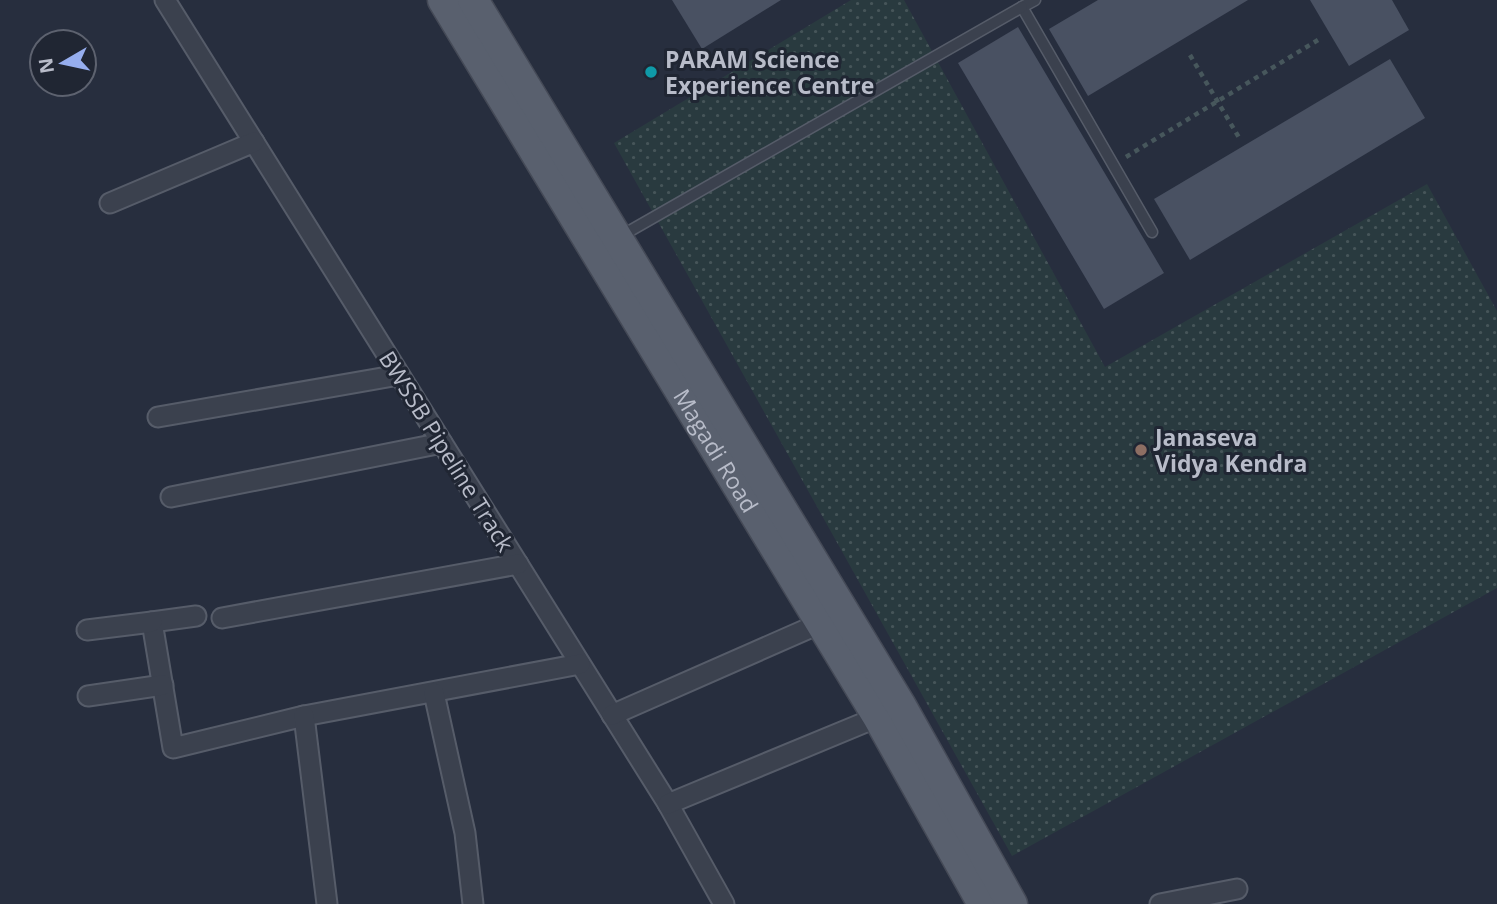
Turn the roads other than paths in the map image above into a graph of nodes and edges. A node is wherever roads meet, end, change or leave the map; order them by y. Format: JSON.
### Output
{"nodes":[{"id":1,"x":165,"y":0,"type":"edge"},
{"id":2,"x":443,"y":0,"type":"edge"},
{"id":3,"x":473,"y":0,"type":"edge"},
{"id":4,"x":1035,"y":0,"type":"edge"},
{"id":5,"x":1022,"y":8,"type":"junction"},
{"id":6,"x":254,"y":142,"type":"junction"},
{"id":7,"x":110,"y":203,"type":"dead end"},
{"id":8,"x":1152,"y":232,"type":"dead end"},
{"id":9,"x":617,"y":238,"type":"junction"},
{"id":10,"x":399,"y":375,"type":"junction"},
{"id":11,"x":158,"y":417,"type":"dead end"},
{"id":12,"x":442,"y":443,"type":"junction"},
{"id":13,"x":171,"y":497,"type":"dead end"},
{"id":14,"x":518,"y":564,"type":"junction"},
{"id":15,"x":196,"y":616,"type":"dead end"},
{"id":16,"x":222,"y":618,"type":"dead end"},
{"id":17,"x":152,"y":622,"type":"junction"},
{"id":18,"x":821,"y":623,"type":"junction"},
{"id":19,"x":87,"y":630,"type":"dead end"},
{"id":20,"x":580,"y":664,"type":"junction"},
{"id":21,"x":163,"y":685,"type":"junction"},
{"id":22,"x":433,"y":693,"type":"junction"},
{"id":23,"x":88,"y":696,"type":"dead end"},
{"id":24,"x":612,"y":715,"type":"junction"},
{"id":25,"x":304,"y":716,"type":"junction"},
{"id":26,"x":878,"y":717,"type":"junction"},
{"id":27,"x":668,"y":804,"type":"junction"},
{"id":28,"x":1237,"y":889,"type":"dead end"},
{"id":29,"x":327,"y":904,"type":"edge"},
{"id":30,"x":473,"y":904,"type":"edge"},
{"id":31,"x":724,"y":904,"type":"edge"},
{"id":32,"x":983,"y":904,"type":"edge"},
{"id":33,"x":1012,"y":904,"type":"edge"},
{"id":34,"x":1160,"y":904,"type":"edge"}],
"edges":[{"from":1,"to":6,"type":"street","name":"BWSSB Pipeline Track"},
{"from":2,"to":18,"type":"main road","name":"Magadi Road"},
{"from":3,"to":9,"type":"main road","name":"Magadi Road"},
{"from":4,"to":5,"type":"lane"},
{"from":5,"to":8,"type":"lane"},
{"from":5,"to":9,"type":"lane"},
{"from":6,"to":7,"type":"street"},
{"from":6,"to":10,"type":"street","name":"BWSSB Pipeline Track"},
{"from":9,"to":33,"type":"main road","name":"Magadi Road"},
{"from":10,"to":11,"type":"street"},
{"from":10,"to":12,"type":"street","name":"BWSSB Pipeline Track"},
{"from":12,"to":13,"type":"street"},
{"from":12,"to":14,"type":"street","name":"BWSSB Pipeline Track"},
{"from":14,"to":16,"type":"street"},
{"from":14,"to":20,"type":"street","name":"BWSSB Pipeline Track"},
{"from":15,"to":17,"type":"street"},
{"from":17,"to":19,"type":"street"},
{"from":17,"to":21,"type":"street"},
{"from":18,"to":24,"type":"street"},
{"from":18,"to":26,"type":"main road","name":"Magadi Road"},
{"from":20,"to":22,"type":"street"},
{"from":20,"to":24,"type":"street","name":"BWSSB Pipeline Track"},
{"from":21,"to":23,"type":"street"},
{"from":21,"to":25,"type":"street"},
{"from":22,"to":25,"type":"street"},
{"from":22,"to":30,"type":"street"},
{"from":24,"to":27,"type":"street","name":"BWSSB Pipeline Track"},
{"from":25,"to":29,"type":"street"},
{"from":26,"to":27,"type":"street"},
{"from":26,"to":32,"type":"main road","name":"Magadi Road"},
{"from":27,"to":31,"type":"street","name":"BWSSB Pipeline Track"},
{"from":28,"to":34,"type":"street"}]}
